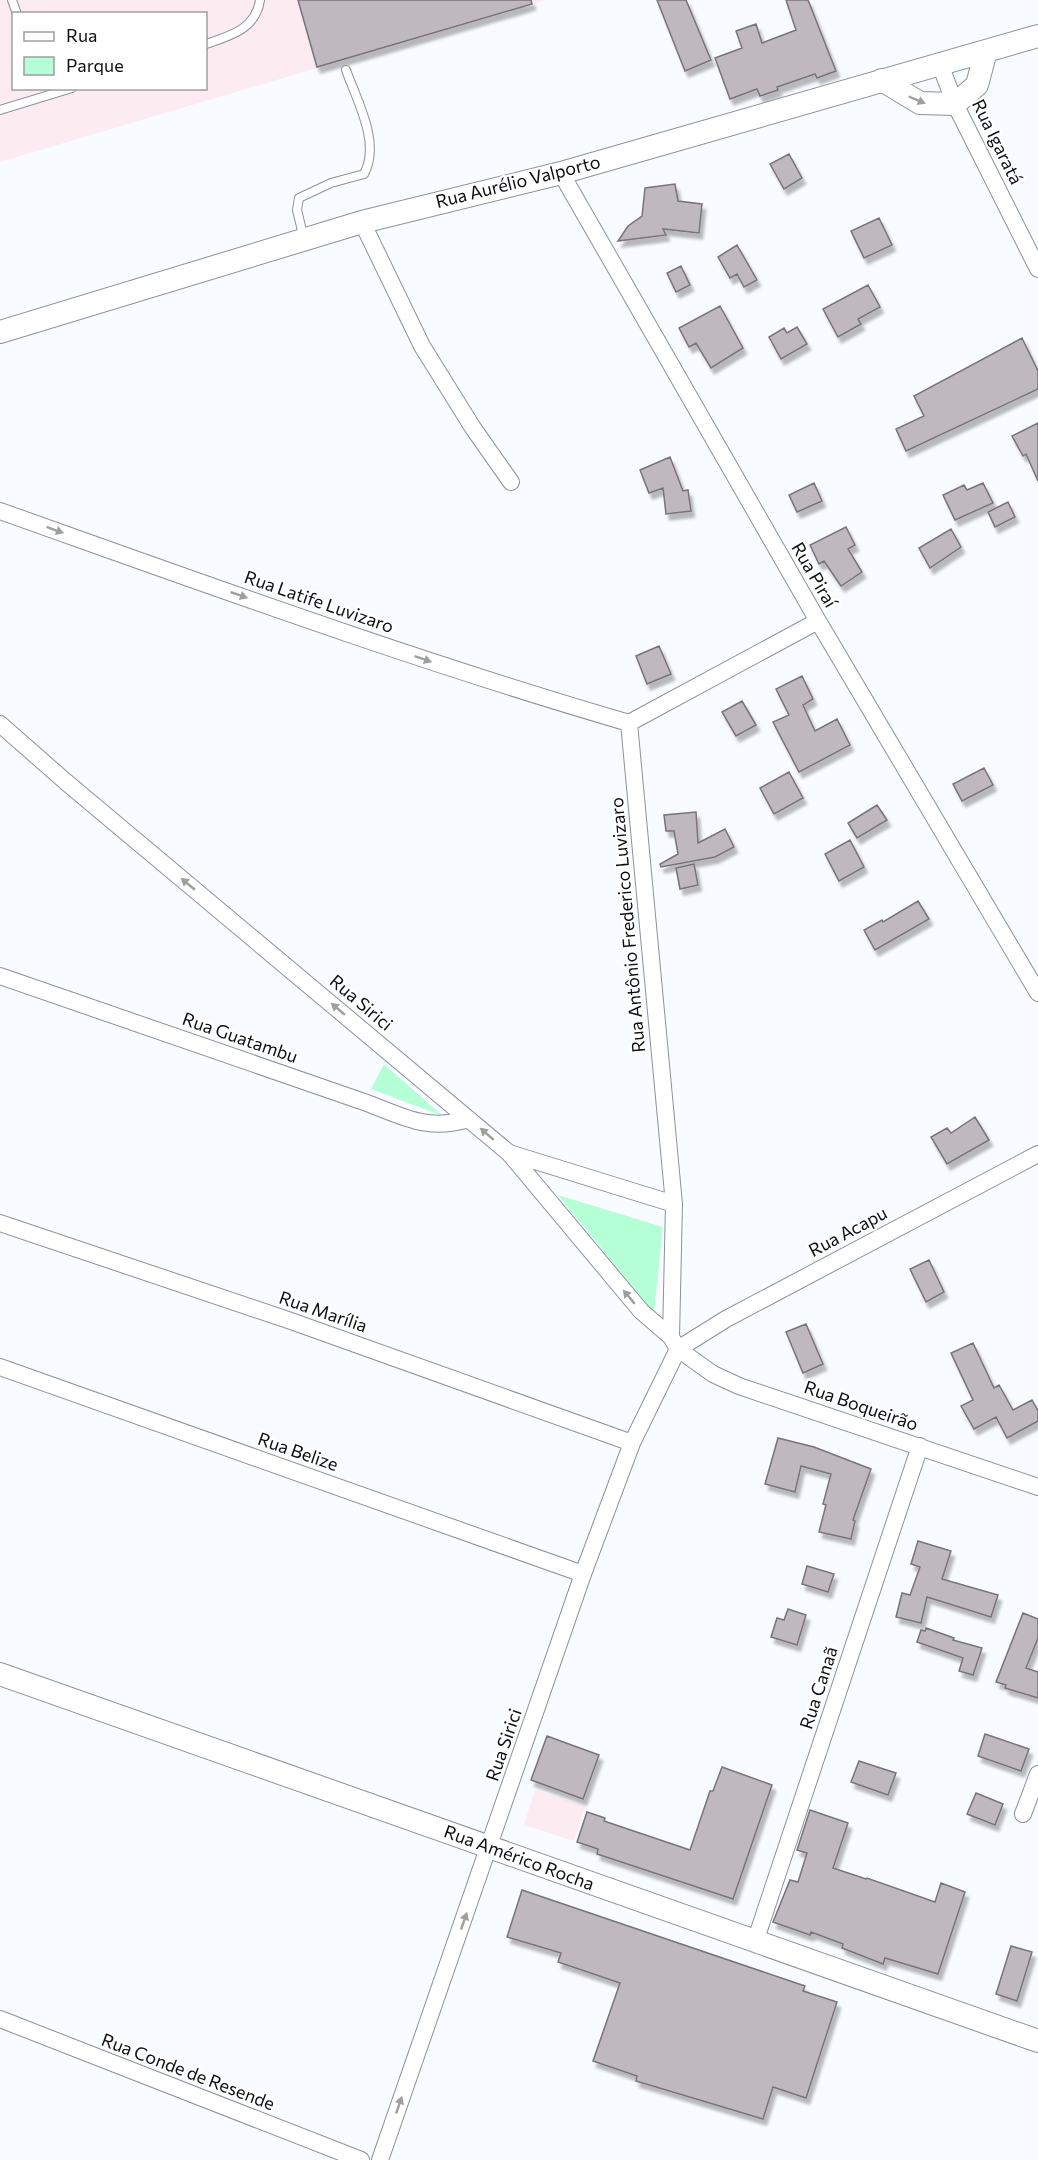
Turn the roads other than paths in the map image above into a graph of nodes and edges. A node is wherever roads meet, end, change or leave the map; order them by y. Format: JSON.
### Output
{"nodes":[{"id":1,"x":260,"y":0,"type":"edge"},
{"id":2,"x":1038,"y":36,"type":"edge"},
{"id":3,"x":207,"y":44,"type":"edge"},
{"id":4,"x":986,"y":51,"type":"junction"},
{"id":5,"x":940,"y":63,"type":"junction"},
{"id":6,"x":346,"y":70,"type":"dead end"},
{"id":7,"x":882,"y":80,"type":"junction"},
{"id":8,"x":62,"y":90,"type":"edge"},
{"id":9,"x":46,"y":93,"type":"edge"},
{"id":10,"x":956,"y":104,"type":"junction"},
{"id":11,"x":0,"y":110,"type":"edge"},
{"id":12,"x":561,"y":173,"type":"junction"},
{"id":13,"x":362,"y":222,"type":"junction"},
{"id":14,"x":304,"y":240,"type":"junction"},
{"id":15,"x":1038,"y":269,"type":"edge"},
{"id":16,"x":0,"y":332,"type":"edge"},
{"id":17,"x":511,"y":483,"type":"dead end"},
{"id":18,"x":0,"y":511,"type":"edge"},
{"id":19,"x":818,"y":621,"type":"junction"},
{"id":20,"x":629,"y":723,"type":"junction"},
{"id":21,"x":0,"y":724,"type":"edge"},
{"id":22,"x":0,"y":976,"type":"edge"},
{"id":23,"x":1038,"y":993,"type":"edge"},
{"id":24,"x":469,"y":1119,"type":"junction"},
{"id":25,"x":509,"y":1153,"type":"junction"},
{"id":26,"x":1038,"y":1154,"type":"edge"},
{"id":27,"x":674,"y":1204,"type":"junction"},
{"id":28,"x":0,"y":1223,"type":"edge"},
{"id":29,"x":675,"y":1343,"type":"junction"},
{"id":30,"x":0,"y":1367,"type":"edge"},
{"id":31,"x":632,"y":1443,"type":"junction"},
{"id":32,"x":920,"y":1446,"type":"junction"},
{"id":33,"x":1038,"y":1487,"type":"edge"},
{"id":34,"x":584,"y":1574,"type":"junction"},
{"id":35,"x":0,"y":1674,"type":"edge"},
{"id":36,"x":1038,"y":1774,"type":"edge"},
{"id":37,"x":1023,"y":1814,"type":"dead end"},
{"id":38,"x":489,"y":1848,"type":"junction"},
{"id":39,"x":755,"y":1942,"type":"junction"},
{"id":40,"x":0,"y":2019,"type":"edge"},
{"id":41,"x":1038,"y":2041,"type":"edge"},
{"id":42,"x":361,"y":2160,"type":"edge"},
{"id":43,"x":380,"y":2160,"type":"edge"}],
"edges":[{"from":1,"to":3,"type":"lane"},
{"from":2,"to":4,"type":"main road","name":"Rua Aurélio Valporto"},
{"from":4,"to":5,"type":"main road","name":"Rua Aurélio Valporto"},
{"from":4,"to":10,"type":"main road"},
{"from":5,"to":7,"type":"main road","name":"Rua Aurélio Valporto"},
{"from":5,"to":10,"type":"street","name":"Rua Igaratá"},
{"from":6,"to":14,"type":"lane"},
{"from":7,"to":10,"type":"main road","one_way":true},
{"from":7,"to":12,"type":"main road","name":"Rua Aurélio Valporto"},
{"from":8,"to":9,"type":"lane"},
{"from":9,"to":11,"type":"lane"},
{"from":10,"to":15,"type":"street","name":"Rua Igaratá"},
{"from":12,"to":13,"type":"main road","name":"Rua Aurélio Valporto"},
{"from":12,"to":19,"type":"street","name":"Rua Piraí"},
{"from":13,"to":14,"type":"main road","name":"Rua Aurélio Valporto"},
{"from":13,"to":17,"type":"street"},
{"from":14,"to":16,"type":"main road","name":"Rua Aurélio Valporto"},
{"from":18,"to":20,"type":"street","name":"Rua Latife Luvizaro","one_way":true},
{"from":19,"to":20,"type":"street"},
{"from":19,"to":23,"type":"street","name":"Rua Piraí"},
{"from":20,"to":27,"type":"street","name":"Rua Antônio Frederico Luvizaro"},
{"from":24,"to":21,"type":"street","name":"Rua Sirici","one_way":true},
{"from":22,"to":24,"type":"street","name":"Rua Guatambu"},
{"from":25,"to":24,"type":"street","name":"Rua Sirici","one_way":true},
{"from":25,"to":27,"type":"street"},
{"from":29,"to":25,"type":"street","name":"Rua Sirici","one_way":true},
{"from":26,"to":29,"type":"street","name":"Rua Acapu"},
{"from":27,"to":29,"type":"street","name":"Rua Antônio Frederico Luvizaro"},
{"from":28,"to":31,"type":"street","name":"Rua Marília"},
{"from":29,"to":31,"type":"street","name":"Rua Sirici"},
{"from":29,"to":32,"type":"street","name":"Rua Boqueirão"},
{"from":30,"to":34,"type":"street","name":"Rua Belize"},
{"from":31,"to":34,"type":"street","name":"Rua Sirici"},
{"from":32,"to":33,"type":"street","name":"Rua Boqueirão"},
{"from":32,"to":39,"type":"street","name":"Rua Canaã"},
{"from":34,"to":38,"type":"street","name":"Rua Sirici"},
{"from":35,"to":38,"type":"main road","name":"Rua Américo Rocha"},
{"from":36,"to":37,"type":"street"},
{"from":38,"to":39,"type":"main road","name":"Rua Américo Rocha"},
{"from":43,"to":38,"type":"street","name":"Rua Sirici","one_way":true},
{"from":39,"to":41,"type":"main road","name":"Rua Américo Rocha"},
{"from":40,"to":42,"type":"street","name":"Rua Conde de Resende"}]}
